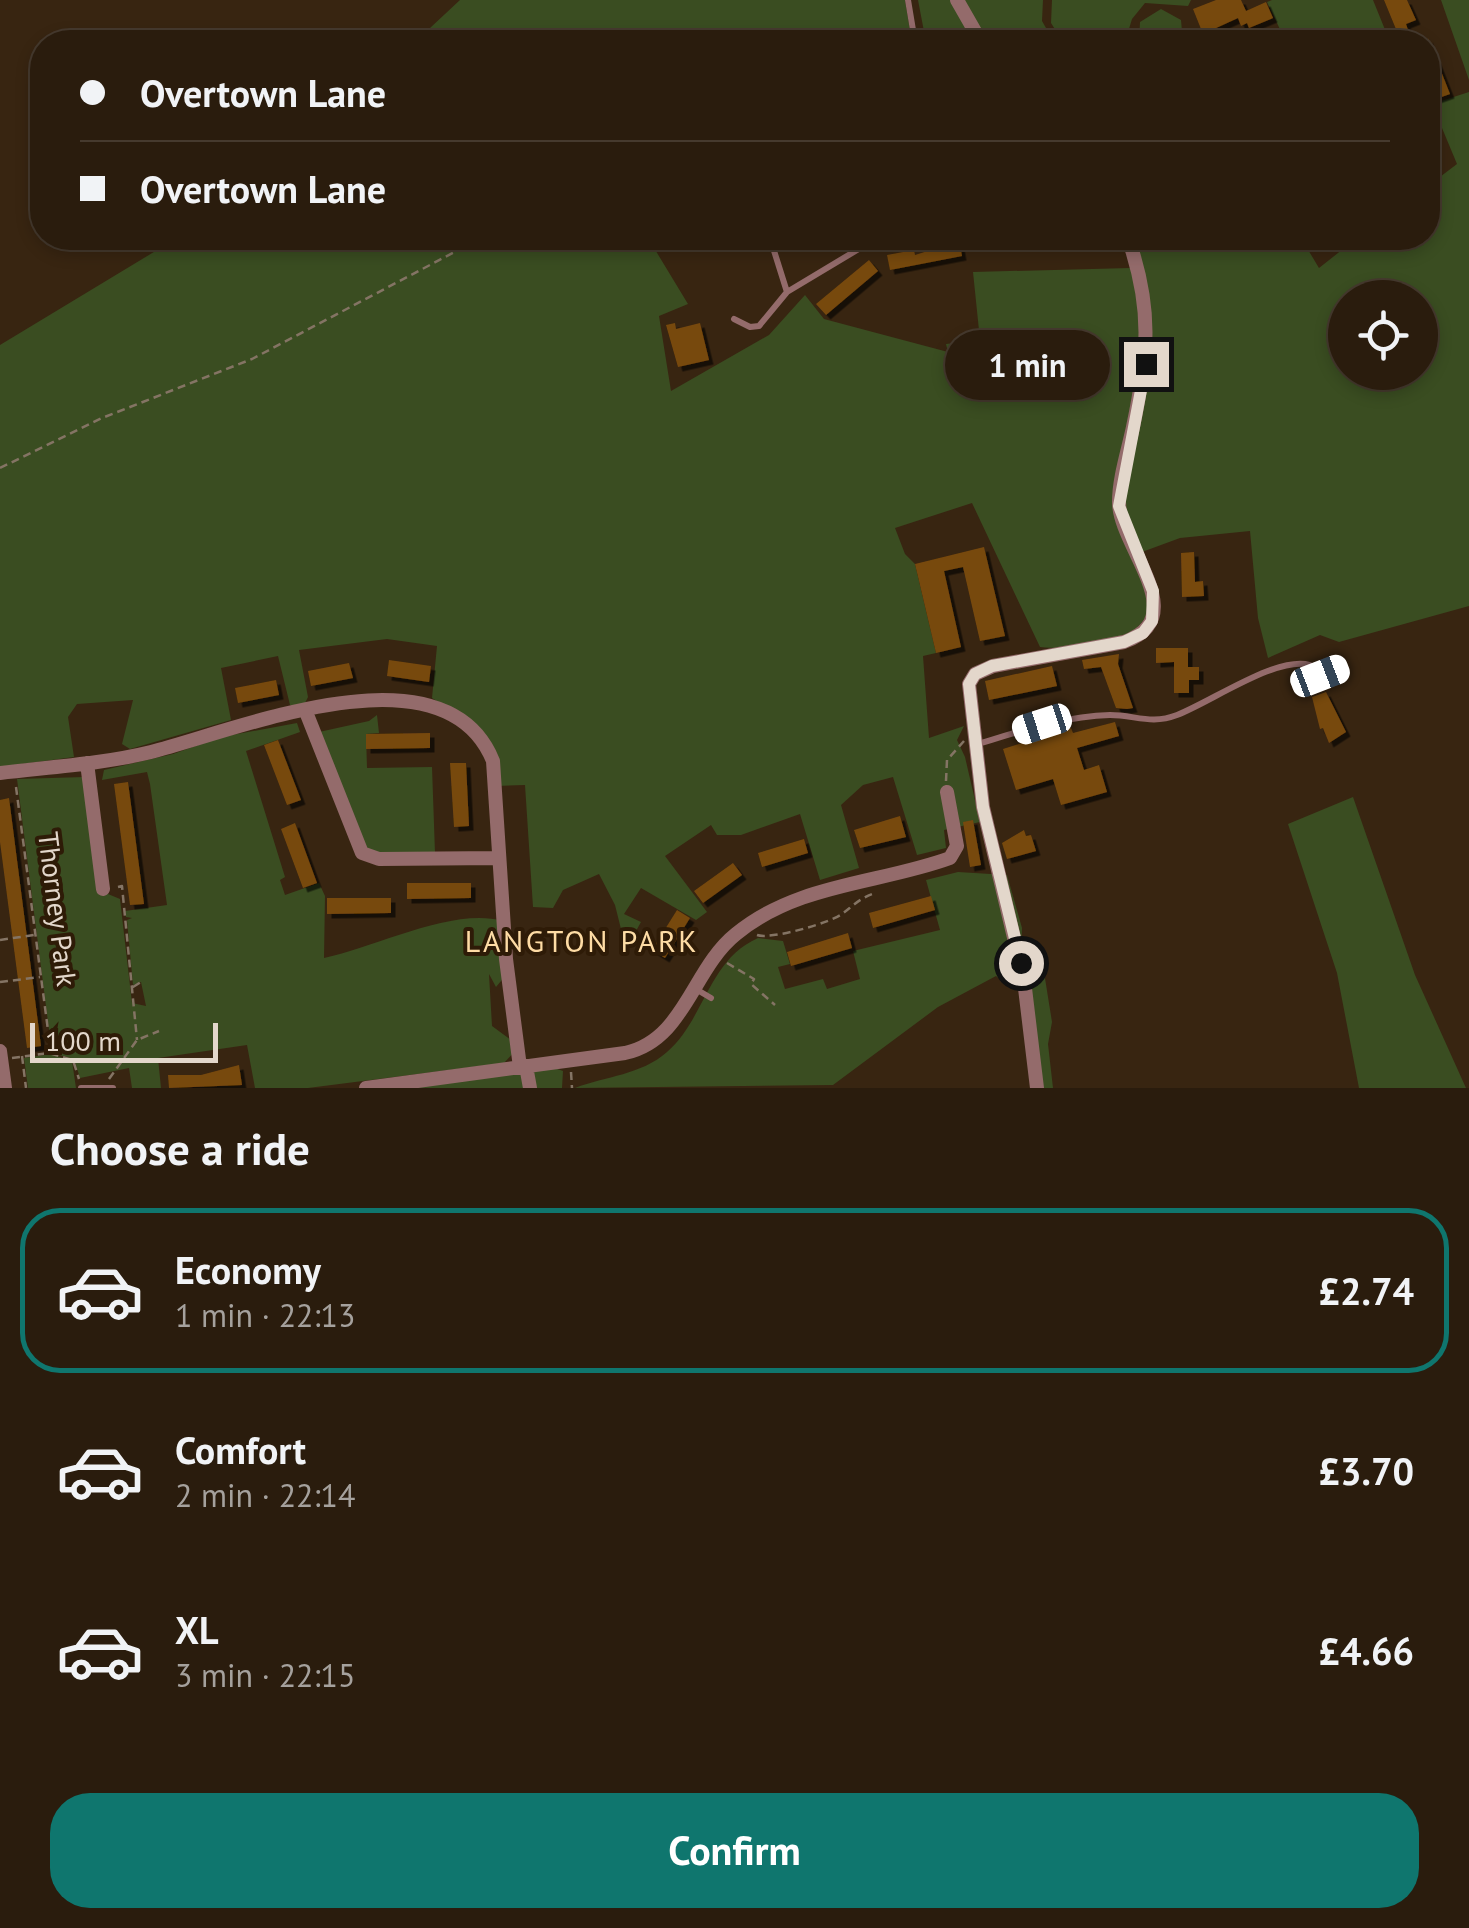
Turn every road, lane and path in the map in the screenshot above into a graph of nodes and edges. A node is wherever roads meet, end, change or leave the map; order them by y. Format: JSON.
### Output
{"nodes":[{"id":1,"x":908,"y":0,"type":"edge"},
{"id":2,"x":957,"y":0,"type":"edge"},
{"id":3,"x":913,"y":30,"type":"edge"},
{"id":4,"x":975,"y":30,"type":"edge"},
{"id":5,"x":458,"y":250,"type":"edge"},
{"id":6,"x":774,"y":250,"type":"edge"},
{"id":7,"x":857,"y":250,"type":"edge"},
{"id":8,"x":1131,"y":250,"type":"edge"},
{"id":9,"x":787,"y":292,"type":"junction"},
{"id":10,"x":734,"y":318,"type":"dead end"},
{"id":11,"x":0,"y":468,"type":"edge"},
{"id":12,"x":1339,"y":668,"type":"dead end"},
{"id":13,"x":306,"y":712,"type":"junction"},
{"id":14,"x":974,"y":741,"type":"junction"},
{"id":15,"x":87,"y":763,"type":"junction"},
{"id":16,"x":7,"y":773,"type":"edge"},
{"id":17,"x":948,"y":792,"type":"joint"},
{"id":18,"x":499,"y":858,"type":"junction"},
{"id":19,"x":110,"y":888,"type":"joint"},
{"id":20,"x":880,"y":891,"type":"dead end"},
{"id":21,"x":132,"y":918,"type":"dead end"},
{"id":22,"x":125,"y":919,"type":"junction"},
{"id":23,"x":751,"y":934,"type":"dead end"},
{"id":24,"x":36,"y":935,"type":"junction"},
{"id":25,"x":0,"y":940,"type":"edge"},
{"id":26,"x":723,"y":958,"type":"dead end"},
{"id":27,"x":41,"y":976,"type":"junction"},
{"id":28,"x":0,"y":982,"type":"edge"},
{"id":29,"x":141,"y":982,"type":"dead end"},
{"id":30,"x":132,"y":987,"type":"junction"},
{"id":31,"x":692,"y":987,"type":"junction"},
{"id":32,"x":712,"y":998,"type":"dead end"},
{"id":33,"x":775,"y":1006,"type":"dead end"},
{"id":34,"x":160,"y":1031,"type":"dead end"},
{"id":35,"x":137,"y":1040,"type":"junction"},
{"id":36,"x":0,"y":1051,"type":"edge"},
{"id":37,"x":51,"y":1053,"type":"junction"},
{"id":38,"x":22,"y":1056,"type":"junction"},
{"id":39,"x":1,"y":1059,"type":"edge"},
{"id":40,"x":523,"y":1067,"type":"junction"},
{"id":41,"x":3,"y":1082,"type":"edge"},
{"id":42,"x":110,"y":1086,"type":"edge"},
{"id":43,"x":26,"y":1088,"type":"edge"},
{"id":44,"x":81,"y":1088,"type":"edge"},
{"id":45,"x":366,"y":1088,"type":"edge"},
{"id":46,"x":530,"y":1088,"type":"edge"},
{"id":47,"x":1038,"y":1088,"type":"edge"}],
"edges":[{"from":1,"to":3,"type":"lane"},
{"from":2,"to":4,"type":"street"},
{"from":5,"to":11,"type":"path"},
{"from":6,"to":9,"type":"lane"},
{"from":7,"to":9,"type":"lane"},
{"from":8,"to":14,"type":"street"},
{"from":9,"to":10,"type":"lane"},
{"from":12,"to":14,"type":"lane"},
{"from":13,"to":15,"type":"street"},
{"from":13,"to":18,"type":"street"},
{"from":13,"to":18,"type":"street"},
{"from":14,"to":17,"type":"path"},
{"from":14,"to":47,"type":"street"},
{"from":15,"to":16,"type":"street"},
{"from":15,"to":19,"type":"street","name":"Thorney Park"},
{"from":16,"to":24,"type":"path","name":"Thorney Park"},
{"from":17,"to":31,"type":"street"},
{"from":18,"to":40,"type":"street"},
{"from":19,"to":22,"type":"path"},
{"from":20,"to":23,"type":"path"},
{"from":21,"to":22,"type":"path"},
{"from":22,"to":30,"type":"path"},
{"from":24,"to":25,"type":"path"},
{"from":24,"to":27,"type":"path","name":"Thorney Park"},
{"from":26,"to":33,"type":"path"},
{"from":27,"to":28,"type":"path"},
{"from":27,"to":37,"type":"path","name":"Thorney Park"},
{"from":29,"to":30,"type":"path"},
{"from":30,"to":35,"type":"path"},
{"from":31,"to":32,"type":"lane"},
{"from":31,"to":40,"type":"street"},
{"from":34,"to":35,"type":"path"},
{"from":35,"to":42,"type":"path"},
{"from":36,"to":39,"type":"street"},
{"from":37,"to":38,"type":"path"},
{"from":37,"to":44,"type":"path"},
{"from":38,"to":39,"type":"path"},
{"from":38,"to":43,"type":"path"},
{"from":39,"to":41,"type":"street"},
{"from":40,"to":45,"type":"street"},
{"from":40,"to":46,"type":"street"},
{"from":42,"to":44,"type":"lane"}]}
